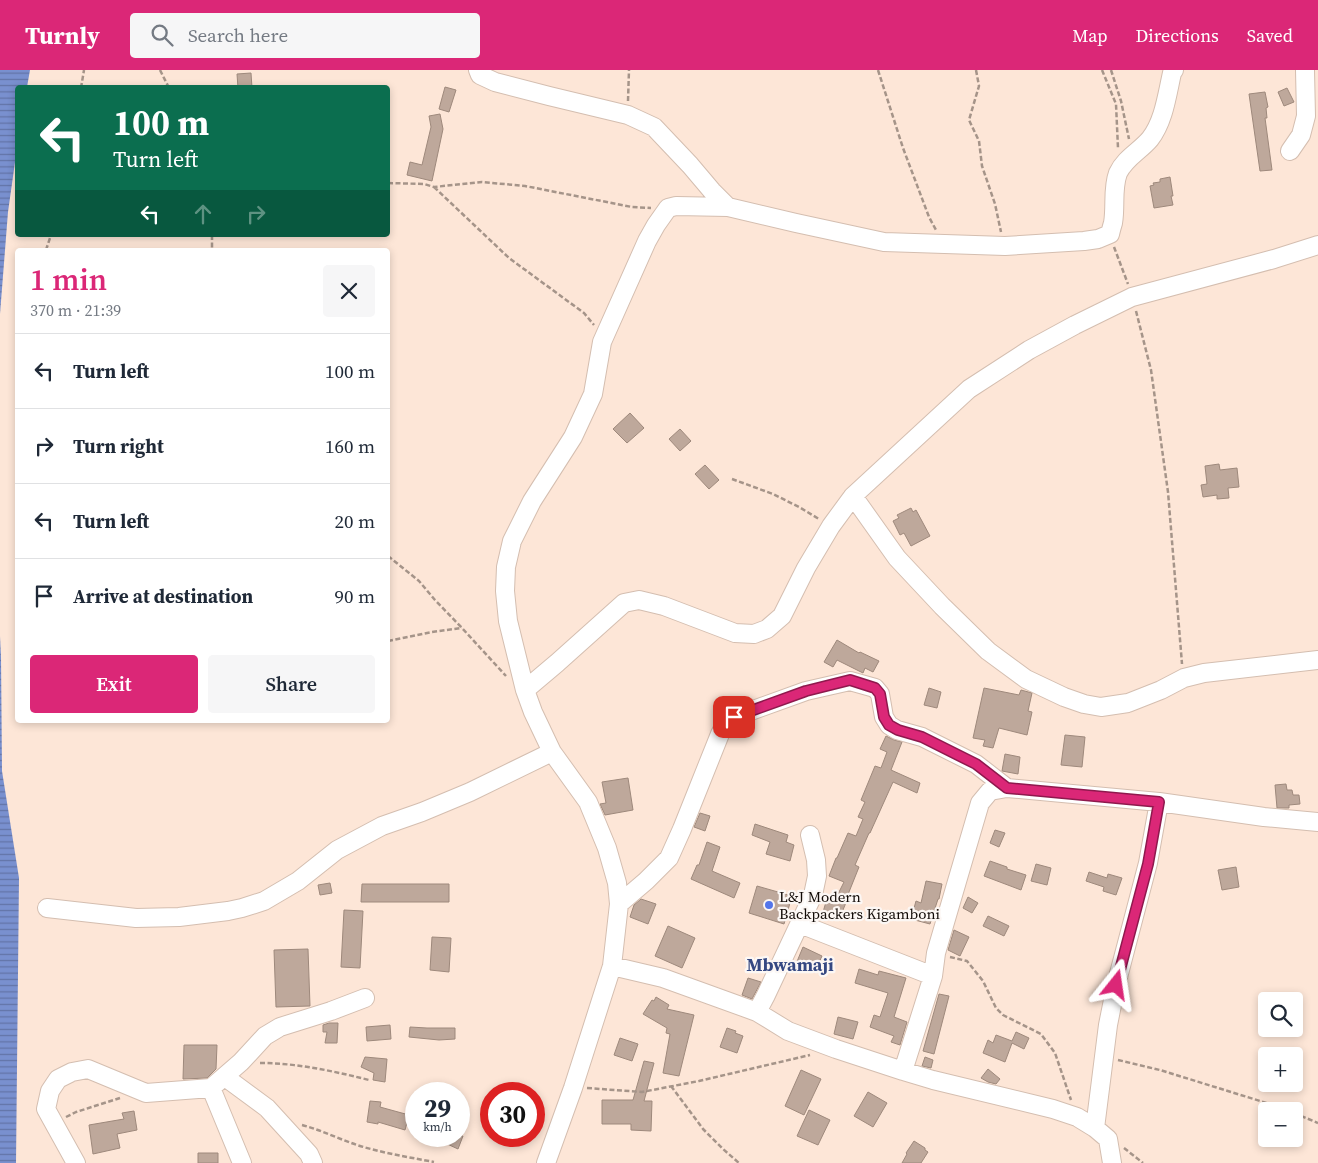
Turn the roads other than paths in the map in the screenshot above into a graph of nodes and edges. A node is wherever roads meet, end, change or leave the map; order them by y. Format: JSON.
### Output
{"nodes":[{"id":1,"x":478,"y":70,"type":"edge"},
{"id":2,"x":1174,"y":70,"type":"edge"},
{"id":3,"x":1305,"y":70,"type":"edge"},
{"id":4,"x":1290,"y":151,"type":"dead end"},
{"id":5,"x":728,"y":207,"type":"junction"},
{"id":6,"x":1318,"y":245,"type":"edge"},
{"id":7,"x":853,"y":496,"type":"junction"},
{"id":8,"x":1318,"y":660,"type":"edge"},
{"id":9,"x":525,"y":690,"type":"junction"},
{"id":10,"x":552,"y":752,"type":"junction"},
{"id":11,"x":1007,"y":788,"type":"junction"},
{"id":12,"x":1159,"y":802,"type":"junction"},
{"id":13,"x":1318,"y":822,"type":"edge"},
{"id":14,"x":810,"y":835,"type":"dead end"},
{"id":15,"x":619,"y":904,"type":"junction"},
{"id":16,"x":47,"y":908,"type":"dead end"},
{"id":17,"x":800,"y":924,"type":"junction"},
{"id":18,"x":612,"y":966,"type":"junction"},
{"id":19,"x":932,"y":976,"type":"junction"},
{"id":20,"x":365,"y":998,"type":"dead end"},
{"id":21,"x":757,"y":1012,"type":"junction"},
{"id":22,"x":903,"y":1071,"type":"junction"},
{"id":23,"x":225,"y":1077,"type":"junction"},
{"id":24,"x":211,"y":1088,"type":"junction"},
{"id":25,"x":1095,"y":1128,"type":"junction"},
{"id":26,"x":76,"y":1163,"type":"edge"},
{"id":27,"x":242,"y":1163,"type":"edge"},
{"id":28,"x":313,"y":1163,"type":"edge"},
{"id":29,"x":546,"y":1163,"type":"edge"},
{"id":30,"x":1112,"y":1163,"type":"edge"}],
"edges":[{"from":1,"to":5,"type":"street"},
{"from":2,"to":5,"type":"street"},
{"from":3,"to":4,"type":"street"},
{"from":5,"to":9,"type":"street"},
{"from":6,"to":7,"type":"street"},
{"from":7,"to":8,"type":"street"},
{"from":7,"to":9,"type":"street"},
{"from":9,"to":10,"type":"street"},
{"from":10,"to":15,"type":"street"},
{"from":10,"to":16,"type":"street"},
{"from":11,"to":12,"type":"street"},
{"from":11,"to":15,"type":"street"},
{"from":11,"to":19,"type":"street"},
{"from":12,"to":13,"type":"street"},
{"from":12,"to":25,"type":"street"},
{"from":14,"to":17,"type":"street"},
{"from":15,"to":18,"type":"street"},
{"from":17,"to":19,"type":"street"},
{"from":17,"to":21,"type":"street"},
{"from":18,"to":21,"type":"street"},
{"from":18,"to":29,"type":"street"},
{"from":19,"to":22,"type":"street"},
{"from":20,"to":23,"type":"street"},
{"from":21,"to":22,"type":"street"},
{"from":22,"to":25,"type":"street"},
{"from":23,"to":24,"type":"street"},
{"from":23,"to":28,"type":"street"},
{"from":24,"to":26,"type":"street"},
{"from":24,"to":27,"type":"street"},
{"from":25,"to":30,"type":"street"}]}
